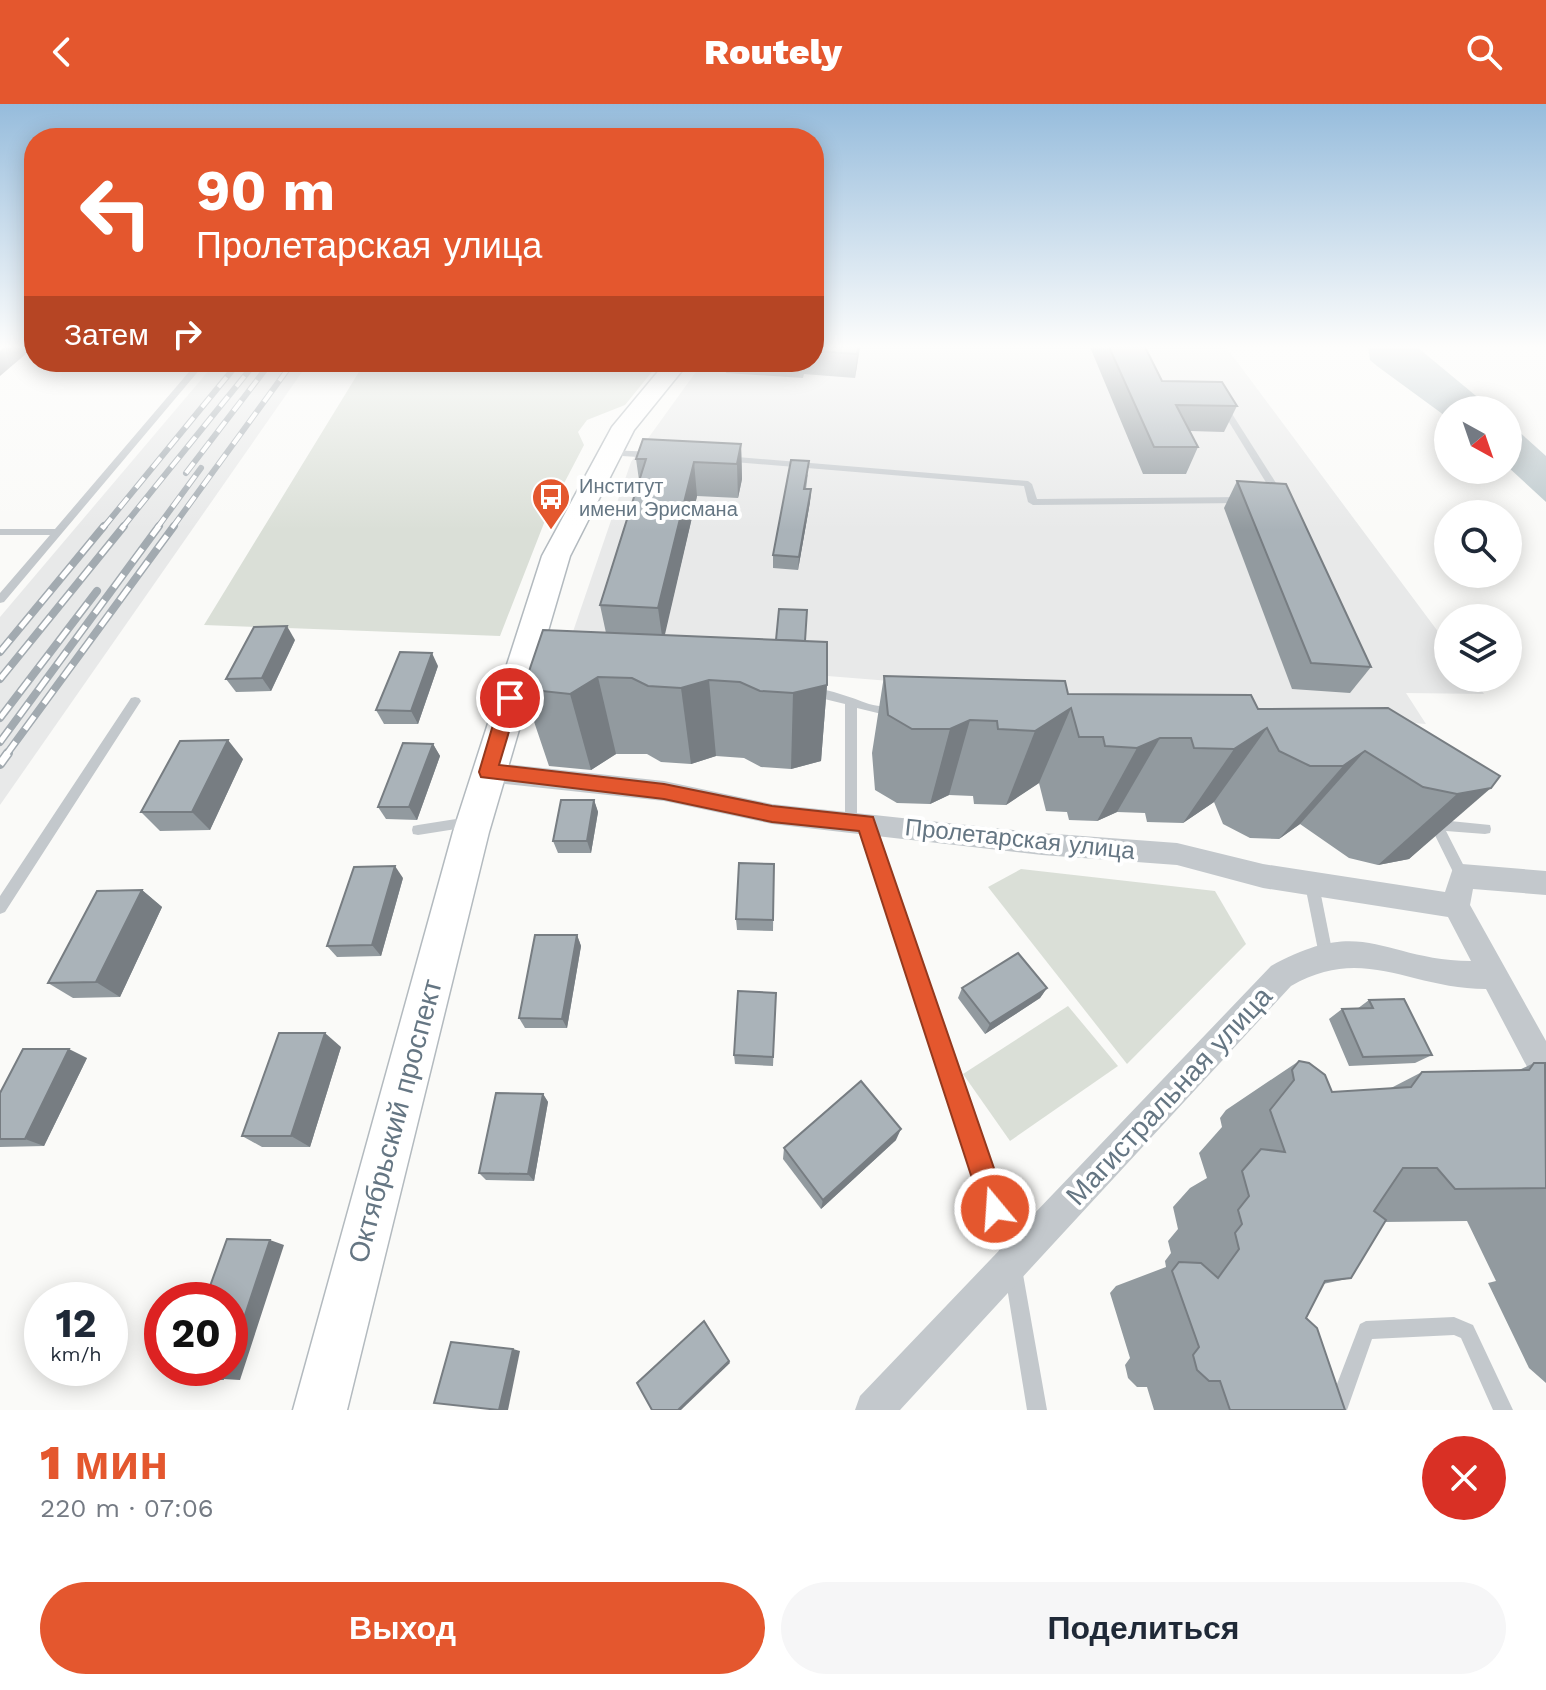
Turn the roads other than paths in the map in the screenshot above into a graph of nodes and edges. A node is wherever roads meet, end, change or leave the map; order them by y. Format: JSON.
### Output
{"nodes":[{"id":1,"x":163,"y":408,"type":"edge"},
{"id":2,"x":640,"y":408,"type":"edge"},
{"id":3,"x":1225,"y":409,"type":"edge"},
{"id":4,"x":608,"y":453,"type":"junction"},
{"id":5,"x":666,"y":456,"type":"edge"},
{"id":6,"x":711,"y":458,"type":"edge"},
{"id":7,"x":1253,"y":500,"type":"edge"},
{"id":8,"x":1268,"y":501,"type":"edge"},
{"id":9,"x":0,"y":532,"type":"edge"},
{"id":10,"x":58,"y":532,"type":"junction"},
{"id":11,"x":0,"y":600,"type":"edge"},
{"id":12,"x":793,"y":691,"type":"edge"},
{"id":13,"x":135,"y":701,"type":"dead end"},
{"id":14,"x":851,"y":703,"type":"junction"},
{"id":15,"x":915,"y":715,"type":"edge"},
{"id":16,"x":488,"y":772,"type":"junction"},
{"id":17,"x":1423,"y":809,"type":"edge"},
{"id":18,"x":858,"y":822,"type":"junction"},
{"id":19,"x":1436,"y":825,"type":"junction"},
{"id":20,"x":463,"y":828,"type":"junction"},
{"id":21,"x":1485,"y":829,"type":"edge"},
{"id":22,"x":418,"y":830,"type":"dead end"},
{"id":23,"x":1462,"y":876,"type":"junction"},
{"id":24,"x":1546,"y":883,"type":"edge"},
{"id":25,"x":1312,"y":885,"type":"junction"},
{"id":26,"x":1456,"y":906,"type":"junction"},
{"id":27,"x":0,"y":908,"type":"edge"},
{"id":28,"x":1326,"y":955,"type":"junction"},
{"id":29,"x":1491,"y":975,"type":"junction"},
{"id":30,"x":1546,"y":1071,"type":"edge"},
{"id":31,"x":1012,"y":1263,"type":"junction"},
{"id":32,"x":320,"y":1410,"type":"edge"},
{"id":33,"x":874,"y":1410,"type":"edge"},
{"id":34,"x":1037,"y":1410,"type":"edge"},
{"id":35,"x":1337,"y":1410,"type":"edge"},
{"id":36,"x":1503,"y":1410,"type":"edge"}],
"edges":[{"from":1,"to":10,"type":"lane"},
{"from":2,"to":4,"type":"main road","name":"Октябрьский проспект"},
{"from":3,"to":8,"type":"lane"},
{"from":4,"to":5,"type":"lane"},
{"from":4,"to":16,"type":"main road","name":"Октябрьский проспект"},
{"from":6,"to":7,"type":"lane"},
{"from":9,"to":10,"type":"lane"},
{"from":10,"to":11,"type":"lane"},
{"from":12,"to":14,"type":"lane"},
{"from":13,"to":27,"type":"lane"},
{"from":14,"to":15,"type":"lane"},
{"from":14,"to":18,"type":"lane"},
{"from":16,"to":18,"type":"street","name":"Пролетарская улица"},
{"from":16,"to":20,"type":"main road","name":"Октябрьский проспект"},
{"from":17,"to":19,"type":"lane"},
{"from":18,"to":25,"type":"street","name":"Пролетарская улица"},
{"from":18,"to":31,"type":"lane"},
{"from":19,"to":21,"type":"lane"},
{"from":19,"to":23,"type":"lane"},
{"from":20,"to":22,"type":"lane"},
{"from":20,"to":32,"type":"main road","name":"Октябрьский проспект"},
{"from":23,"to":24,"type":"street"},
{"from":23,"to":26,"type":"street"},
{"from":25,"to":26,"type":"street","name":"Пролетарская улица"},
{"from":25,"to":28,"type":"lane"},
{"from":26,"to":29,"type":"street"},
{"from":28,"to":29,"type":"street","name":"Магистральная улица"},
{"from":28,"to":31,"type":"street","name":"Магистральная улица"},
{"from":29,"to":30,"type":"street"},
{"from":31,"to":33,"type":"street","name":"Магистральная улица"},
{"from":31,"to":34,"type":"lane"},
{"from":35,"to":36,"type":"lane"}]}
